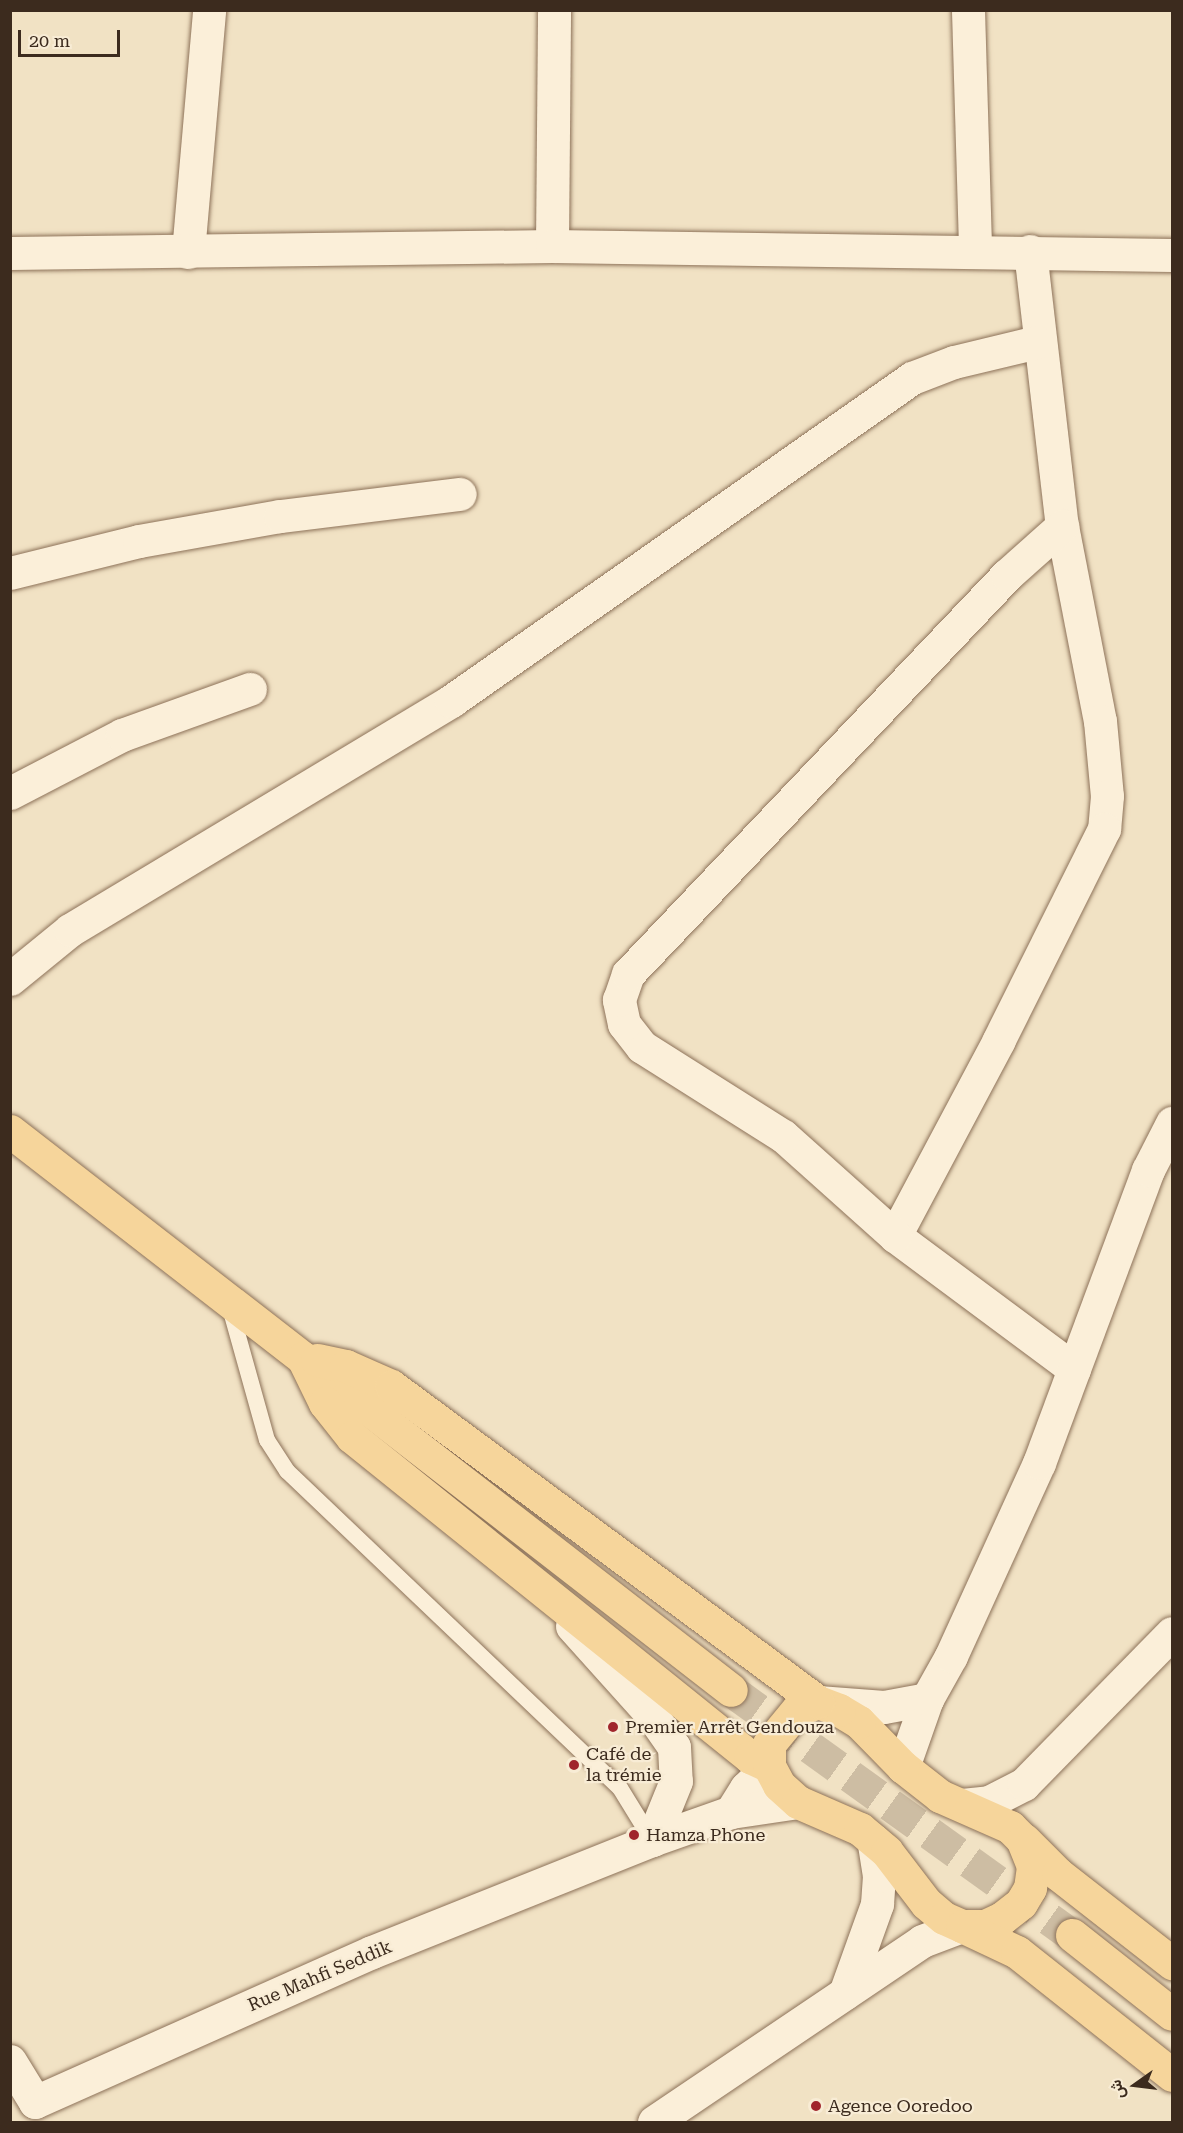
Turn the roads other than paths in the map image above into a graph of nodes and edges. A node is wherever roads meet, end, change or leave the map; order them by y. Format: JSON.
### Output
{"nodes":[{"id":1,"x":209,"y":10,"type":"edge"},
{"id":2,"x":554,"y":10,"type":"edge"},
{"id":3,"x":968,"y":10,"type":"edge"},
{"id":4,"x":552,"y":246,"type":"junction"},
{"id":5,"x":975,"y":250,"type":"junction"},
{"id":6,"x":1030,"y":251,"type":"junction"},
{"id":7,"x":188,"y":252,"type":"junction"},
{"id":8,"x":10,"y":253,"type":"edge"},
{"id":9,"x":1173,"y":255,"type":"edge"},
{"id":10,"x":1037,"y":342,"type":"junction"},
{"id":11,"x":460,"y":494,"type":"dead end"},
{"id":12,"x":1062,"y":526,"type":"junction"},
{"id":13,"x":10,"y":573,"type":"edge"},
{"id":14,"x":250,"y":688,"type":"dead end"},
{"id":15,"x":10,"y":793,"type":"edge"},
{"id":16,"x":10,"y":979,"type":"edge"},
{"id":17,"x":1173,"y":1123,"type":"edge"},
{"id":18,"x":10,"y":1131,"type":"edge"},
{"id":19,"x":895,"y":1236,"type":"junction"},
{"id":20,"x":228,"y":1300,"type":"junction"},
{"id":21,"x":303,"y":1358,"type":"junction"},
{"id":22,"x":1074,"y":1369,"type":"junction"},
{"id":23,"x":525,"y":1573,"type":"junction"},
{"id":24,"x":1173,"y":1634,"type":"edge"},
{"id":25,"x":731,"y":1690,"type":"tunnel mouth"},
{"id":26,"x":927,"y":1699,"type":"junction"},
{"id":27,"x":818,"y":1702,"type":"junction"},
{"id":28,"x":769,"y":1766,"type":"junction"},
{"id":29,"x":903,"y":1767,"type":"junction"},
{"id":30,"x":1024,"y":1784,"type":"junction"},
{"id":31,"x":798,"y":1802,"type":"junction"},
{"id":32,"x":962,"y":1806,"type":"junction"},
{"id":33,"x":731,"y":1812,"type":"junction"},
{"id":34,"x":1022,"y":1839,"type":"junction"},
{"id":35,"x":652,"y":1840,"type":"junction"},
{"id":36,"x":873,"y":1840,"type":"junction"},
{"id":37,"x":962,"y":1926,"type":"junction"},
{"id":38,"x":1072,"y":1935,"type":"tunnel mouth"},
{"id":39,"x":1173,"y":1963,"type":"edge"},
{"id":40,"x":845,"y":1993,"type":"junction"},
{"id":41,"x":1173,"y":2014,"type":"edge"},
{"id":42,"x":10,"y":2061,"type":"edge"},
{"id":43,"x":1173,"y":2075,"type":"edge"},
{"id":44,"x":39,"y":2112,"type":"edge"},
{"id":45,"x":654,"y":2122,"type":"edge"}],
"edges":[{"from":1,"to":7,"type":"street"},
{"from":2,"to":4,"type":"street"},
{"from":3,"to":5,"type":"street"},
{"from":4,"to":5,"type":"street"},
{"from":4,"to":7,"type":"street"},
{"from":5,"to":6,"type":"street"},
{"from":6,"to":9,"type":"street"},
{"from":6,"to":10,"type":"street"},
{"from":7,"to":8,"type":"street"},
{"from":10,"to":12,"type":"street"},
{"from":10,"to":16,"type":"street"},
{"from":11,"to":13,"type":"street"},
{"from":12,"to":19,"type":"street"},
{"from":12,"to":19,"type":"street"},
{"from":14,"to":15,"type":"street"},
{"from":17,"to":22,"type":"street"},
{"from":18,"to":20,"type":"main road"},
{"from":19,"to":22,"type":"street"},
{"from":20,"to":21,"type":"main road"},
{"from":20,"to":35,"type":"lane"},
{"from":21,"to":23,"type":"main road"},
{"from":21,"to":25,"type":"main road"},
{"from":21,"to":27,"type":"main road"},
{"from":22,"to":26,"type":"street"},
{"from":23,"to":28,"type":"main road"},
{"from":23,"to":35,"type":"street"},
{"from":24,"to":30,"type":"street"},
{"from":26,"to":27,"type":"street"},
{"from":26,"to":29,"type":"street"},
{"from":27,"to":28,"type":"main road"},
{"from":27,"to":29,"type":"main road"},
{"from":28,"to":31,"type":"main road"},
{"from":28,"to":33,"type":"street"},
{"from":29,"to":32,"type":"main road"},
{"from":30,"to":32,"type":"street"},
{"from":30,"to":34,"type":"street"},
{"from":31,"to":33,"type":"street","name":"Rue Mahfi Seddik"},
{"from":31,"to":36,"type":"main road"},
{"from":32,"to":34,"type":"main road"},
{"from":33,"to":35,"type":"street","name":"Rue Mahfi Seddik"},
{"from":34,"to":37,"type":"main road"},
{"from":34,"to":39,"type":"main road"},
{"from":35,"to":44,"type":"street","name":"Rue Mahfi Seddik"},
{"from":36,"to":37,"type":"main road"},
{"from":36,"to":40,"type":"street"},
{"from":37,"to":40,"type":"street"},
{"from":37,"to":43,"type":"main road"},
{"from":38,"to":41,"type":"main road"},
{"from":40,"to":45,"type":"street"},
{"from":42,"to":44,"type":"street","name":"Rue Mahfi Seddik"}]}
